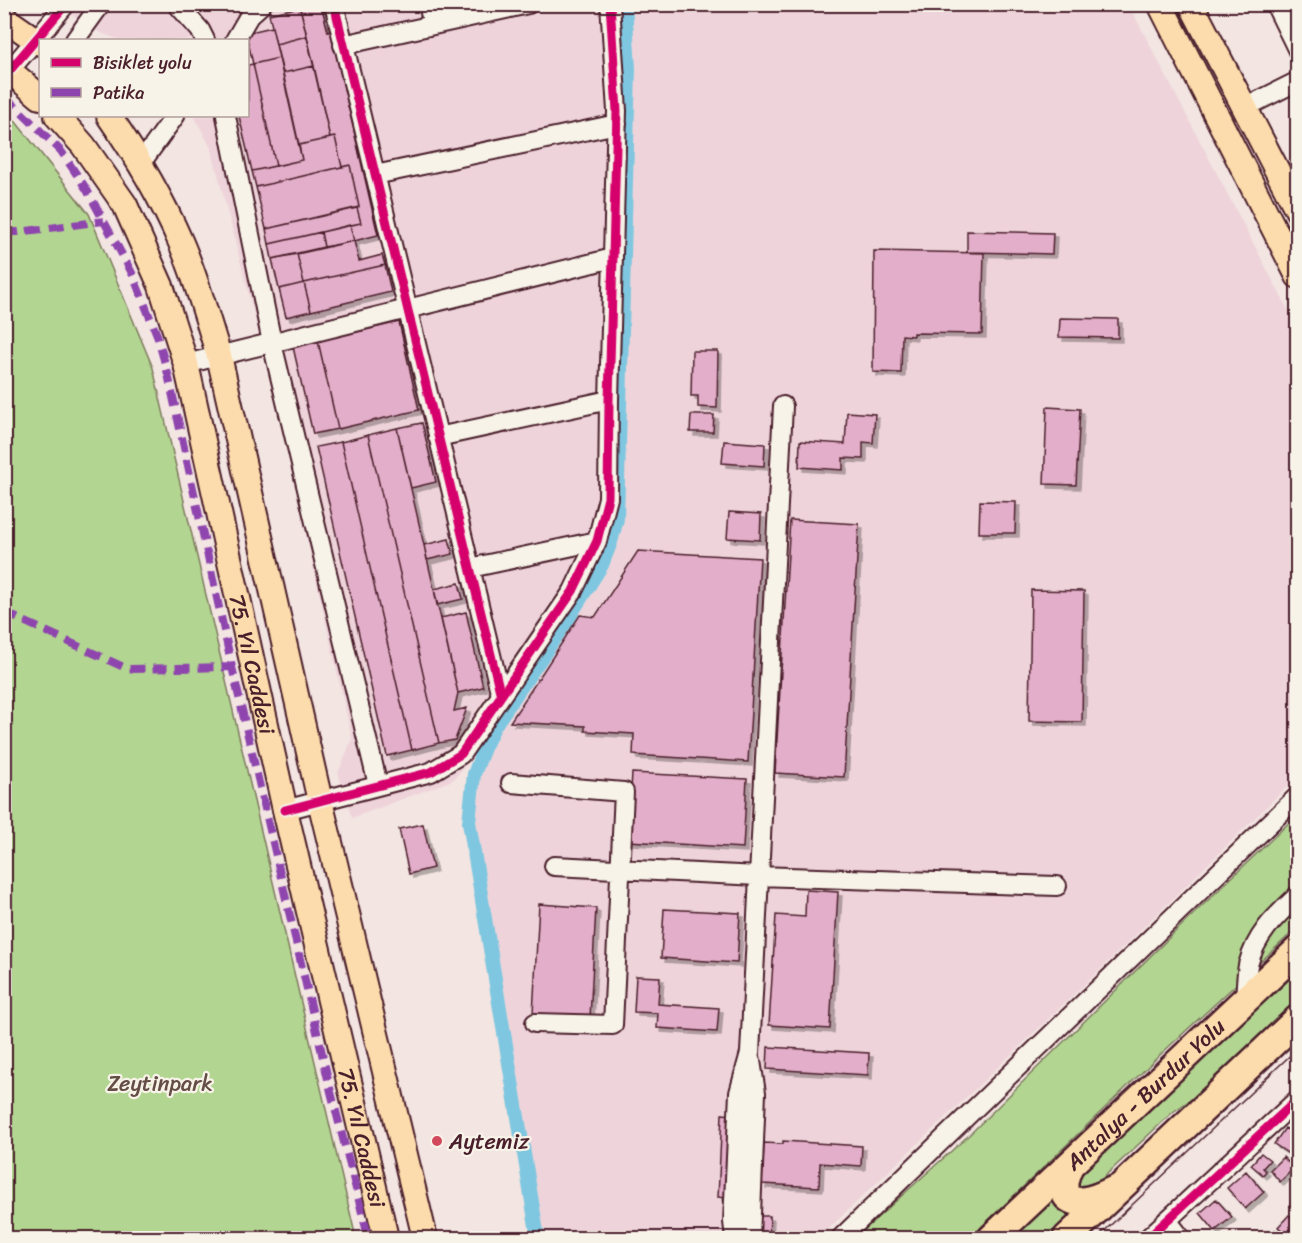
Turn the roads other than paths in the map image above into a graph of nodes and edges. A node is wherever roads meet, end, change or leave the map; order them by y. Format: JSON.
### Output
{"nodes":[{"id":1,"x":66,"y":4,"type":"edge"},
{"id":2,"x":101,"y":4,"type":"edge"},
{"id":3,"x":177,"y":4,"type":"edge"},
{"id":4,"x":262,"y":4,"type":"edge"},
{"id":5,"x":333,"y":4,"type":"edge"},
{"id":6,"x":428,"y":4,"type":"edge"},
{"id":7,"x":528,"y":4,"type":"edge"},
{"id":8,"x":609,"y":4,"type":"edge"},
{"id":9,"x":1160,"y":4,"type":"edge"},
{"id":10,"x":1191,"y":4,"type":"edge"},
{"id":11,"x":1275,"y":4,"type":"edge"},
{"id":12,"x":507,"y":7,"type":"edge"},
{"id":13,"x":4,"y":18,"type":"edge"},
{"id":14,"x":433,"y":25,"type":"junction"},
{"id":15,"x":40,"y":39,"type":"edge"},
{"id":16,"x":76,"y":39,"type":"edge"},
{"id":17,"x":204,"y":39,"type":"edge"},
{"id":18,"x":236,"y":39,"type":"edge"},
{"id":19,"x":38,"y":41,"type":"edge"},
{"id":20,"x":343,"y":45,"type":"junction"},
{"id":21,"x":1298,"y":51,"type":"edge"},
{"id":22,"x":7,"y":68,"type":"edge"},
{"id":23,"x":1298,"y":81,"type":"edge"},
{"id":24,"x":39,"y":93,"type":"edge"},
{"id":25,"x":1244,"y":108,"type":"junction"},
{"id":26,"x":58,"y":117,"type":"edge"},
{"id":27,"x":110,"y":117,"type":"edge"},
{"id":28,"x":174,"y":117,"type":"edge"},
{"id":29,"x":226,"y":117,"type":"edge"},
{"id":30,"x":617,"y":124,"type":"junction"},
{"id":31,"x":141,"y":164,"type":"junction"},
{"id":32,"x":375,"y":175,"type":"junction"},
{"id":33,"x":1298,"y":211,"type":"edge"},
{"id":34,"x":613,"y":258,"type":"junction"},
{"id":35,"x":1298,"y":276,"type":"edge"},
{"id":36,"x":407,"y":309,"type":"junction"},
{"id":37,"x":272,"y":343,"type":"junction"},
{"id":38,"x":219,"y":356,"type":"junction"},
{"id":39,"x":186,"y":364,"type":"junction"},
{"id":40,"x":609,"y":400,"type":"junction"},
{"id":41,"x":783,"y":406,"type":"dead end"},
{"id":42,"x":438,"y":437,"type":"junction"},
{"id":43,"x":597,"y":541,"type":"junction"},
{"id":44,"x":470,"y":568,"type":"junction"},
{"id":45,"x":501,"y":696,"type":"junction"},
{"id":46,"x":511,"y":783,"type":"dead end"},
{"id":47,"x":378,"y":785,"type":"junction"},
{"id":48,"x":1298,"y":796,"type":"edge"},
{"id":49,"x":320,"y":801,"type":"junction"},
{"id":50,"x":285,"y":810,"type":"junction"},
{"id":51,"x":554,"y":866,"type":"dead end"},
{"id":52,"x":621,"y":869,"type":"junction"},
{"id":53,"x":759,"y":876,"type":"junction"},
{"id":54,"x":1057,"y":886,"type":"dead end"},
{"id":55,"x":1298,"y":895,"type":"edge"},
{"id":56,"x":1298,"y":950,"type":"edge"},
{"id":57,"x":1245,"y":999,"type":"junction"},
{"id":58,"x":1298,"y":1019,"type":"edge"},
{"id":59,"x":536,"y":1023,"type":"dead end"},
{"id":60,"x":750,"y":1053,"type":"junction"},
{"id":61,"x":1296,"y":1104,"type":"edge"},
{"id":62,"x":1069,"y":1166,"type":"junction"},
{"id":63,"x":1124,"y":1184,"type":"junction"},
{"id":64,"x":1167,"y":1220,"type":"junction"},
{"id":65,"x":386,"y":1239,"type":"edge"},
{"id":66,"x":425,"y":1239,"type":"edge"},
{"id":67,"x":735,"y":1239,"type":"edge"},
{"id":68,"x":750,"y":1239,"type":"edge"},
{"id":69,"x":841,"y":1239,"type":"edge"},
{"id":70,"x":992,"y":1239,"type":"edge"},
{"id":71,"x":1067,"y":1239,"type":"edge"},
{"id":72,"x":1148,"y":1239,"type":"edge"},
{"id":73,"x":1181,"y":1239,"type":"edge"}],
"edges":[{"from":1,"to":15,"type":"street"},
{"from":2,"to":16,"type":"street"},
{"from":3,"to":17,"type":"street"},
{"from":4,"to":18,"type":"street"},
{"from":5,"to":20,"type":"street"},
{"from":6,"to":14,"type":"street"},
{"from":7,"to":12,"type":"street"},
{"from":8,"to":30,"type":"street"},
{"from":9,"to":35,"type":"main road"},
{"from":10,"to":25,"type":"main road"},
{"from":11,"to":21,"type":"street"},
{"from":12,"to":14,"type":"street"},
{"from":13,"to":19,"type":"main road"},
{"from":14,"to":20,"type":"street"},
{"from":19,"to":22,"type":"street"},
{"from":20,"to":32,"type":"street"},
{"from":22,"to":24,"type":"main road"},
{"from":23,"to":25,"type":"street"},
{"from":25,"to":33,"type":"main road"},
{"from":26,"to":39,"type":"main road","name":"75. Yıl Caddesi"},
{"from":27,"to":31,"type":"main road","name":"75. Yıl Caddesi"},
{"from":28,"to":31,"type":"street"},
{"from":29,"to":37,"type":"street"},
{"from":30,"to":32,"type":"street"},
{"from":30,"to":34,"type":"street"},
{"from":31,"to":38,"type":"main road","name":"75. Yıl Caddesi"},
{"from":32,"to":36,"type":"street"},
{"from":34,"to":36,"type":"street"},
{"from":34,"to":40,"type":"street"},
{"from":36,"to":37,"type":"street"},
{"from":36,"to":42,"type":"street"},
{"from":37,"to":38,"type":"street"},
{"from":37,"to":47,"type":"street"},
{"from":38,"to":39,"type":"street"},
{"from":38,"to":49,"type":"main road","name":"75. Yıl Caddesi"},
{"from":39,"to":50,"type":"main road","name":"75. Yıl Caddesi"},
{"from":40,"to":42,"type":"street"},
{"from":40,"to":43,"type":"street"},
{"from":41,"to":53,"type":"street"},
{"from":42,"to":44,"type":"street"},
{"from":43,"to":44,"type":"street"},
{"from":43,"to":45,"type":"street"},
{"from":44,"to":45,"type":"street"},
{"from":45,"to":47,"type":"street"},
{"from":46,"to":52,"type":"street"},
{"from":47,"to":49,"type":"street"},
{"from":48,"to":69,"type":"street"},
{"from":49,"to":50,"type":"street"},
{"from":49,"to":66,"type":"main road","name":"75. Yıl Caddesi"},
{"from":50,"to":65,"type":"main road","name":"75. Yıl Caddesi"},
{"from":51,"to":52,"type":"street"},
{"from":52,"to":53,"type":"street"},
{"from":52,"to":59,"type":"street"},
{"from":53,"to":54,"type":"street"},
{"from":53,"to":60,"type":"street"},
{"from":55,"to":57,"type":"street"},
{"from":56,"to":57,"type":"highway","name":"Antalya - Burdur Yolu"},
{"from":57,"to":62,"type":"highway","name":"Antalya - Burdur Yolu"},
{"from":58,"to":63,"type":"highway"},
{"from":60,"to":67,"type":"street"},
{"from":60,"to":68,"type":"street"},
{"from":61,"to":64,"type":"street"},
{"from":62,"to":63,"type":"highway"},
{"from":62,"to":70,"type":"highway","name":"Antalya - Burdur Yolu"},
{"from":63,"to":71,"type":"highway"},
{"from":64,"to":72,"type":"street"},
{"from":64,"to":73,"type":"street"}]}
